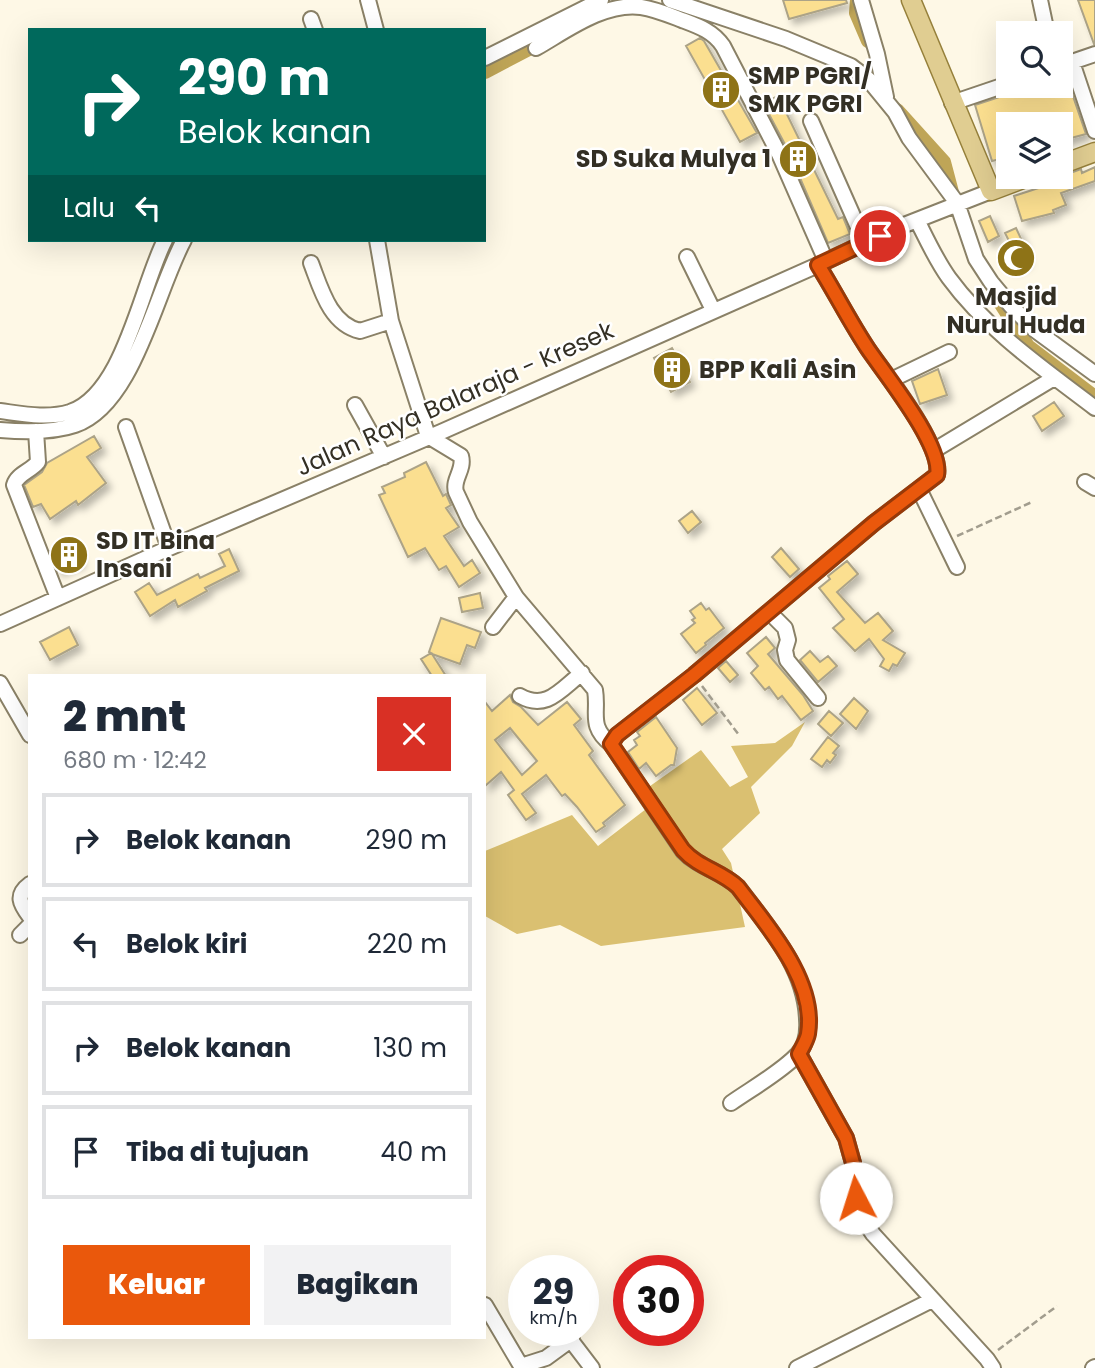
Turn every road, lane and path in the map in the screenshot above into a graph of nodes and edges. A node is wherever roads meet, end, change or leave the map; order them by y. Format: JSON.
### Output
{"nodes":[{"id":1,"x":367,"y":0,"type":"edge"},
{"id":2,"x":601,"y":0,"type":"edge"},
{"id":3,"x":670,"y":0,"type":"edge"},
{"id":4,"x":861,"y":0,"type":"edge"},
{"id":5,"x":911,"y":0,"type":"edge"},
{"id":6,"x":1040,"y":0,"type":"edge"},
{"id":7,"x":1044,"y":21,"type":"edge"},
{"id":8,"x":375,"y":28,"type":"edge"},
{"id":9,"x":536,"y":48,"type":"dead end"},
{"id":10,"x":1095,"y":54,"type":"edge"},
{"id":11,"x":486,"y":58,"type":"edge"},
{"id":12,"x":1073,"y":62,"type":"edge"},
{"id":13,"x":1073,"y":80,"type":"edge"},
{"id":14,"x":996,"y":88,"type":"edge"},
{"id":15,"x":887,"y":101,"type":"junction"},
{"id":16,"x":953,"y":103,"type":"junction"},
{"id":17,"x":811,"y":121,"type":"dead end"},
{"id":18,"x":1095,"y":131,"type":"edge"},
{"id":19,"x":1095,"y":153,"type":"edge"},
{"id":20,"x":1073,"y":161,"type":"edge"},
{"id":21,"x":996,"y":189,"type":"edge"},
{"id":22,"x":990,"y":191,"type":"junction"},
{"id":23,"x":954,"y":204,"type":"junction"},
{"id":24,"x":923,"y":217,"type":"junction"},
{"id":25,"x":164,"y":242,"type":"edge"},
{"id":26,"x":183,"y":242,"type":"edge"},
{"id":27,"x":377,"y":242,"type":"edge"},
{"id":28,"x":865,"y":243,"type":"junction"},
{"id":29,"x":687,"y":257,"type":"dead end"},
{"id":30,"x":311,"y":263,"type":"dead end"},
{"id":31,"x":822,"y":263,"type":"junction"},
{"id":32,"x":713,"y":310,"type":"junction"},
{"id":33,"x":391,"y":321,"type":"junction"},
{"id":34,"x":949,"y":352,"type":"dead end"},
{"id":35,"x":1064,"y":372,"type":"junction"},
{"id":36,"x":1095,"y":374,"type":"edge"},
{"id":37,"x":891,"y":380,"type":"junction"},
{"id":38,"x":355,"y":405,"type":"dead end"},
{"id":39,"x":1095,"y":408,"type":"edge"},
{"id":40,"x":0,"y":411,"type":"edge"},
{"id":41,"x":126,"y":427,"type":"dead end"},
{"id":42,"x":0,"y":430,"type":"edge"},
{"id":43,"x":36,"y":431,"type":"junction"},
{"id":44,"x":428,"y":436,"type":"junction"},
{"id":45,"x":933,"y":451,"type":"junction"},
{"id":46,"x":384,"y":457,"type":"junction"},
{"id":47,"x":919,"y":489,"type":"junction"},
{"id":48,"x":1032,"y":502,"type":"dead end"},
{"id":49,"x":944,"y":541,"type":"junction"},
{"id":50,"x":169,"y":548,"type":"junction"},
{"id":51,"x":957,"y":568,"type":"dead end"},
{"id":52,"x":516,"y":597,"type":"junction"},
{"id":53,"x":58,"y":598,"type":"junction"},
{"id":54,"x":769,"y":611,"type":"junction"},
{"id":55,"x":0,"y":624,"type":"edge"},
{"id":56,"x":493,"y":627,"type":"dead end"},
{"id":57,"x":582,"y":673,"type":"junction"},
{"id":58,"x":694,"y":675,"type":"junction"},
{"id":59,"x":0,"y":683,"type":"edge"},
{"id":60,"x":520,"y":696,"type":"dead end"},
{"id":61,"x":818,"y":698,"type":"dead end"},
{"id":62,"x":28,"y":732,"type":"edge"},
{"id":63,"x":738,"y":735,"type":"dead end"},
{"id":64,"x":611,"y":744,"type":"junction"},
{"id":65,"x":28,"y":885,"type":"edge"},
{"id":66,"x":28,"y":914,"type":"edge"},
{"id":67,"x":799,"y":1054,"type":"junction"},
{"id":68,"x":731,"y":1103,"type":"dead end"},
{"id":69,"x":932,"y":1300,"type":"junction"},
{"id":70,"x":1057,"y":1306,"type":"dead end"},
{"id":71,"x":486,"y":1307,"type":"edge"},
{"id":72,"x":560,"y":1346,"type":"edge"},
{"id":73,"x":576,"y":1346,"type":"edge"},
{"id":74,"x":548,"y":1363,"type":"edge"},
{"id":75,"x":990,"y":1363,"type":"edge"},
{"id":76,"x":592,"y":1368,"type":"edge"},
{"id":77,"x":797,"y":1368,"type":"edge"}],
"edges":[{"from":1,"to":8,"type":"street"},
{"from":2,"to":11,"type":"street"},
{"from":3,"to":15,"type":"street"},
{"from":4,"to":15,"type":"street"},
{"from":5,"to":16,"type":"main road"},
{"from":6,"to":7,"type":"street"},
{"from":9,"to":31,"type":"street"},
{"from":10,"to":12,"type":"street"},
{"from":13,"to":18,"type":"street"},
{"from":14,"to":16,"type":"street"},
{"from":15,"to":23,"type":"street"},
{"from":16,"to":22,"type":"main road"},
{"from":17,"to":28,"type":"street"},
{"from":19,"to":20,"type":"main road"},
{"from":21,"to":22,"type":"main road"},
{"from":22,"to":23,"type":"street","name":"Jalan Raya Balaraja - Kresek"},
{"from":23,"to":24,"type":"street","name":"Jalan Raya Balaraja - Kresek"},
{"from":23,"to":35,"type":"street"},
{"from":24,"to":28,"type":"street","name":"Jalan Raya Balaraja - Kresek"},
{"from":24,"to":35,"type":"street"},
{"from":25,"to":40,"type":"street"},
{"from":26,"to":43,"type":"street"},
{"from":27,"to":33,"type":"street"},
{"from":28,"to":31,"type":"street","name":"Jalan Raya Balaraja - Kresek"},
{"from":29,"to":32,"type":"street"},
{"from":30,"to":33,"type":"street"},
{"from":31,"to":32,"type":"street","name":"Jalan Raya Balaraja - Kresek"},
{"from":31,"to":37,"type":"street"},
{"from":32,"to":44,"type":"street","name":"Jalan Raya Balaraja - Kresek"},
{"from":33,"to":44,"type":"street"},
{"from":34,"to":37,"type":"street"},
{"from":35,"to":36,"type":"street"},
{"from":35,"to":39,"type":"street"},
{"from":35,"to":45,"type":"street"},
{"from":37,"to":45,"type":"street"},
{"from":38,"to":46,"type":"street"},
{"from":41,"to":50,"type":"street"},
{"from":42,"to":43,"type":"street"},
{"from":43,"to":53,"type":"street"},
{"from":44,"to":46,"type":"street","name":"Jalan Raya Balaraja - Kresek"},
{"from":44,"to":52,"type":"street"},
{"from":45,"to":47,"type":"street"},
{"from":46,"to":50,"type":"street","name":"Jalan Raya Balaraja - Kresek"},
{"from":47,"to":49,"type":"street"},
{"from":47,"to":54,"type":"street"},
{"from":48,"to":49,"type":"path"},
{"from":49,"to":51,"type":"street"},
{"from":50,"to":53,"type":"street","name":"Jalan Raya Balaraja - Kresek"},
{"from":52,"to":56,"type":"street"},
{"from":52,"to":57,"type":"street"},
{"from":53,"to":55,"type":"street","name":"Jalan Raya Balaraja - Kresek"},
{"from":54,"to":58,"type":"street"},
{"from":54,"to":61,"type":"street"},
{"from":57,"to":60,"type":"street"},
{"from":57,"to":64,"type":"street"},
{"from":58,"to":63,"type":"path"},
{"from":58,"to":64,"type":"street"},
{"from":59,"to":62,"type":"street"},
{"from":64,"to":67,"type":"street"},
{"from":65,"to":66,"type":"street"},
{"from":67,"to":68,"type":"street"},
{"from":67,"to":69,"type":"street"},
{"from":69,"to":75,"type":"street"},
{"from":69,"to":77,"type":"street"},
{"from":70,"to":75,"type":"path"},
{"from":71,"to":74,"type":"street"},
{"from":72,"to":74,"type":"street"},
{"from":73,"to":76,"type":"street"}]}
